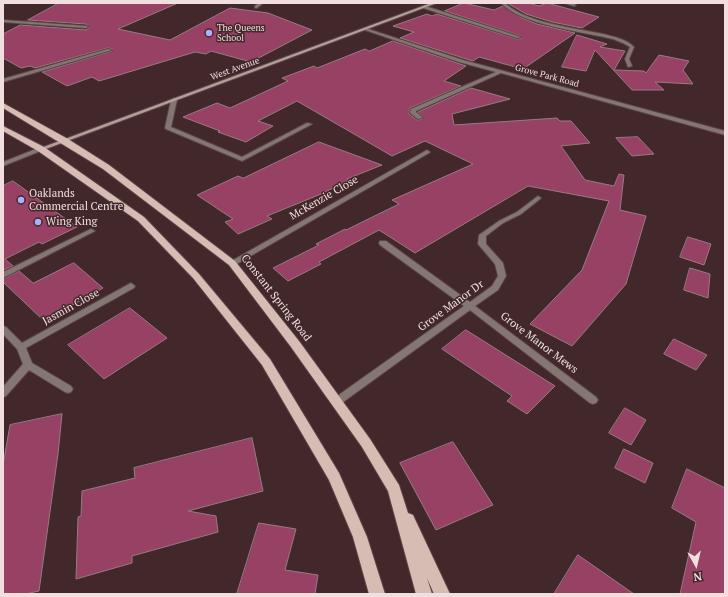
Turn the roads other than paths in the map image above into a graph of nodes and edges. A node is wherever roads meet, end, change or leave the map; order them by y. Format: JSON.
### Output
{"nodes":[{"id":1,"x":261,"y":3,"type":"edge"},
{"id":2,"x":434,"y":3,"type":"edge"},
{"id":3,"x":503,"y":3,"type":"edge"},
{"id":4,"x":566,"y":3,"type":"edge"},
{"id":5,"x":574,"y":5,"type":"dead end"},
{"id":6,"x":256,"y":7,"type":"dead end"},
{"id":7,"x":424,"y":7,"type":"junction"},
{"id":8,"x":3,"y":20,"type":"edge"},
{"id":9,"x":86,"y":27,"type":"dead end"},
{"id":10,"x":366,"y":29,"type":"junction"},
{"id":11,"x":519,"y":37,"type":"dead end"},
{"id":12,"x":110,"y":50,"type":"dead end"},
{"id":13,"x":630,"y":66,"type":"dead end"},
{"id":14,"x":500,"y":72,"type":"junction"},
{"id":15,"x":3,"y":81,"type":"edge"},
{"id":16,"x":174,"y":100,"type":"junction"},
{"id":17,"x":3,"y":105,"type":"edge"},
{"id":18,"x":420,"y":118,"type":"dead end"},
{"id":19,"x":309,"y":124,"type":"dead end"},
{"id":20,"x":3,"y":128,"type":"edge"},
{"id":21,"x":725,"y":133,"type":"edge"},
{"id":22,"x":65,"y":140,"type":"junction"},
{"id":23,"x":41,"y":149,"type":"junction"},
{"id":24,"x":427,"y":152,"type":"dead end"},
{"id":25,"x":3,"y":164,"type":"edge"},
{"id":26,"x":538,"y":198,"type":"dead end"},
{"id":27,"x":91,"y":231,"type":"dead end"},
{"id":28,"x":383,"y":243,"type":"dead end"},
{"id":29,"x":232,"y":264,"type":"junction"},
{"id":30,"x":3,"y":275,"type":"edge"},
{"id":31,"x":132,"y":286,"type":"dead end"},
{"id":32,"x":470,"y":306,"type":"junction"},
{"id":33,"x":3,"y":329,"type":"edge"},
{"id":34,"x":21,"y":348,"type":"junction"},
{"id":35,"x":28,"y":365,"type":"junction"},
{"id":36,"x":68,"y":389,"type":"dead end"},
{"id":37,"x":3,"y":393,"type":"edge"},
{"id":38,"x":593,"y":400,"type":"dead end"},
{"id":39,"x":336,"y":402,"type":"junction"},
{"id":40,"x":394,"y":489,"type":"junction"},
{"id":41,"x":377,"y":594,"type":"edge"},
{"id":42,"x":424,"y":594,"type":"edge"},
{"id":43,"x":442,"y":594,"type":"edge"}],
"edges":[{"from":1,"to":6,"type":"street"},
{"from":2,"to":7,"type":"street","name":"West Avenue"},
{"from":3,"to":13,"type":"street"},
{"from":4,"to":5,"type":"street"},
{"from":7,"to":10,"type":"street","name":"West Avenue"},
{"from":7,"to":11,"type":"street"},
{"from":8,"to":9,"type":"street"},
{"from":10,"to":14,"type":"street","name":"Grove Park Road"},
{"from":10,"to":16,"type":"street","name":"West Avenue"},
{"from":12,"to":15,"type":"street"},
{"from":14,"to":18,"type":"street"},
{"from":14,"to":21,"type":"street","name":"Grove Park Road"},
{"from":16,"to":19,"type":"street"},
{"from":16,"to":22,"type":"street","name":"West Avenue"},
{"from":17,"to":22,"type":"main road","name":"Constant Spring Road"},
{"from":20,"to":23,"type":"main road"},
{"from":22,"to":23,"type":"street","name":"West Avenue"},
{"from":22,"to":29,"type":"main road","name":"Constant Spring Road"},
{"from":23,"to":25,"type":"street"},
{"from":23,"to":41,"type":"main road"},
{"from":24,"to":29,"type":"street","name":"McKenzie Close"},
{"from":26,"to":32,"type":"street","name":"Grove Manor Dr"},
{"from":27,"to":30,"type":"street"},
{"from":28,"to":32,"type":"street","name":"Grove Manor Mews"},
{"from":29,"to":39,"type":"main road","name":"Constant Spring Road"},
{"from":31,"to":34,"type":"street","name":"Jasmin Close"},
{"from":32,"to":38,"type":"street","name":"Grove Manor Mews"},
{"from":32,"to":39,"type":"street","name":"Grove Manor Dr"},
{"from":33,"to":34,"type":"street"},
{"from":34,"to":35,"type":"street"},
{"from":35,"to":36,"type":"street"},
{"from":35,"to":37,"type":"street"},
{"from":39,"to":40,"type":"main road","name":"Constant Spring Road"},
{"from":40,"to":42,"type":"main road","name":"Constant Spring Road"},
{"from":40,"to":43,"type":"main road"}]}
